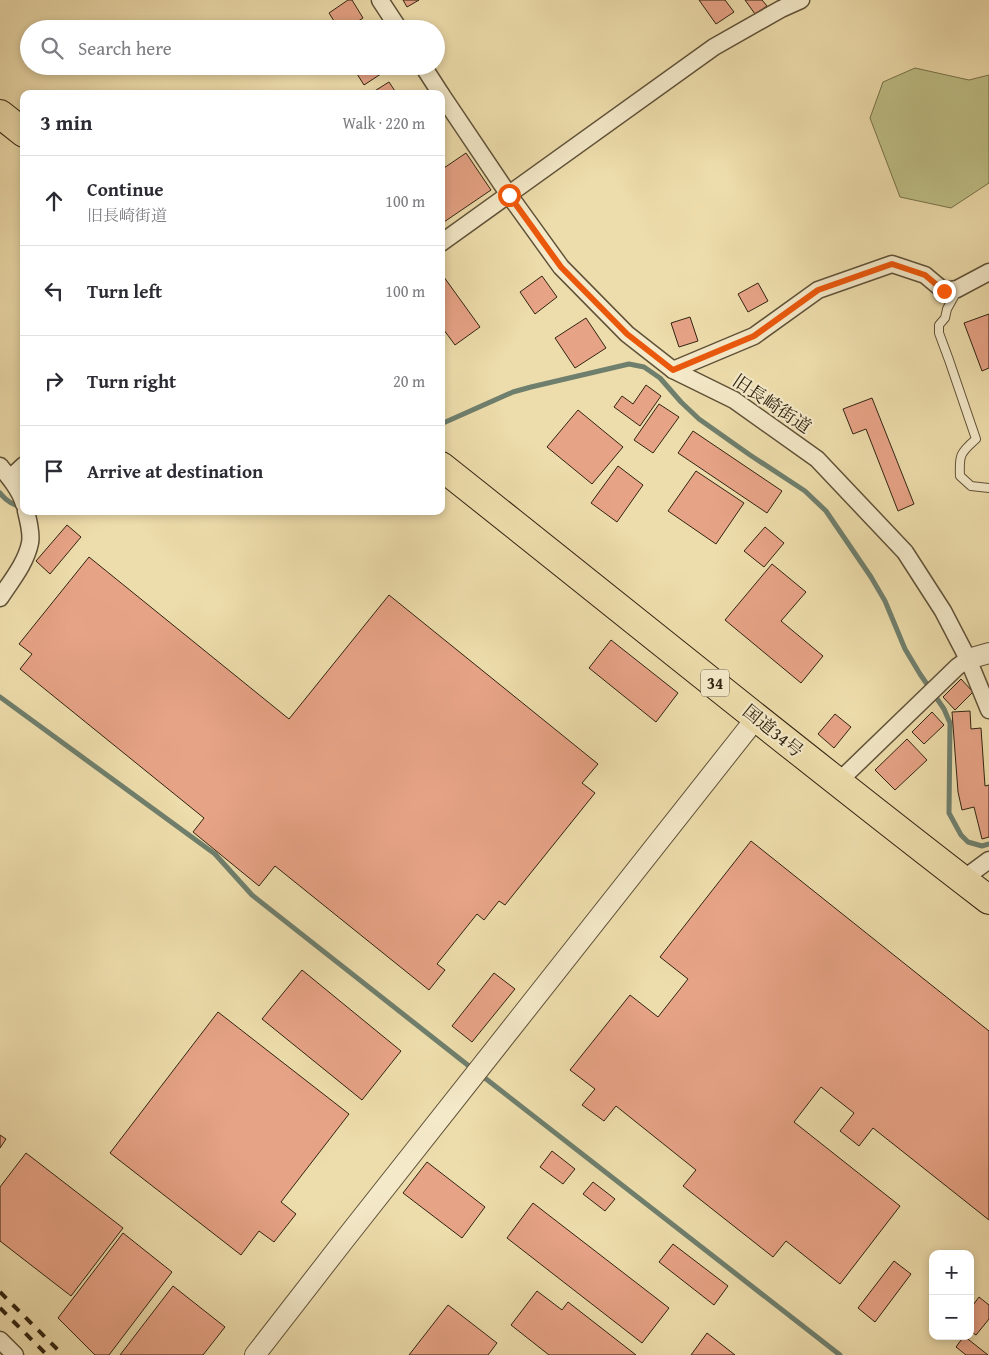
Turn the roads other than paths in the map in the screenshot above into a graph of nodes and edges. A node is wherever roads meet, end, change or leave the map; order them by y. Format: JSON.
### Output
{"nodes":[{"id":1,"x":380,"y":0,"type":"edge"},
{"id":2,"x":801,"y":0,"type":"edge"},
{"id":3,"x":777,"y":5,"type":"edge"},
{"id":4,"x":393,"y":20,"type":"edge"},
{"id":5,"x":429,"y":75,"type":"edge"},
{"id":6,"x":438,"y":90,"type":"edge"},
{"id":7,"x":445,"y":100,"type":"edge"},
{"id":8,"x":0,"y":114,"type":"edge"},
{"id":9,"x":20,"y":130,"type":"edge"},
{"id":10,"x":509,"y":195,"type":"junction"},
{"id":11,"x":445,"y":240,"type":"edge"},
{"id":12,"x":989,"y":272,"type":"edge"},
{"id":13,"x":957,"y":289,"type":"junction"},
{"id":14,"x":673,"y":370,"type":"junction"},
{"id":15,"x":20,"y":467,"type":"edge"},
{"id":16,"x":445,"y":469,"type":"edge"},
{"id":17,"x":5,"y":472,"type":"edge"},
{"id":18,"x":989,"y":488,"type":"edge"},
{"id":19,"x":20,"y":499,"type":"edge"},
{"id":20,"x":26,"y":515,"type":"edge"},
{"id":21,"x":0,"y":598,"type":"edge"},
{"id":22,"x":989,"y":653,"type":"edge"},
{"id":23,"x":968,"y":659,"type":"junction"},
{"id":24,"x":989,"y":710,"type":"edge"},
{"id":25,"x":757,"y":717,"type":"junction"},
{"id":26,"x":837,"y":782,"type":"junction"},
{"id":27,"x":989,"y":860,"type":"edge"},
{"id":28,"x":962,"y":880,"type":"junction"},
{"id":29,"x":989,"y":900,"type":"edge"},
{"id":30,"x":0,"y":1340,"type":"edge"},
{"id":31,"x":15,"y":1355,"type":"edge"},
{"id":32,"x":254,"y":1355,"type":"edge"}],
"edges":[{"from":1,"to":4,"type":"street"},
{"from":2,"to":3,"type":"street"},
{"from":3,"to":10,"type":"street"},
{"from":5,"to":6,"type":"street","name":"旧長崎街道"},
{"from":7,"to":10,"type":"street","name":"旧長崎街道"},
{"from":8,"to":9,"type":"highway"},
{"from":10,"to":11,"type":"street"},
{"from":10,"to":14,"type":"street","name":"旧長崎街道"},
{"from":12,"to":13,"type":"street"},
{"from":13,"to":14,"type":"street"},
{"from":13,"to":18,"type":"lane"},
{"from":14,"to":23,"type":"street","name":"旧長崎街道"},
{"from":15,"to":17,"type":"street"},
{"from":16,"to":25,"type":"highway","name":"国道34号","number":"34"},
{"from":17,"to":19,"type":"street"},
{"from":20,"to":21,"type":"street"},
{"from":22,"to":23,"type":"street"},
{"from":23,"to":24,"type":"street","name":"旧長崎街道"},
{"from":23,"to":26,"type":"street"},
{"from":25,"to":26,"type":"highway","name":"国道34号","number":"34"},
{"from":25,"to":32,"type":"street"},
{"from":26,"to":28,"type":"highway","name":"国道34号","number":"34"},
{"from":27,"to":28,"type":"street"},
{"from":28,"to":29,"type":"highway","name":"国道34号","number":"34"},
{"from":30,"to":31,"type":"street"}]}
